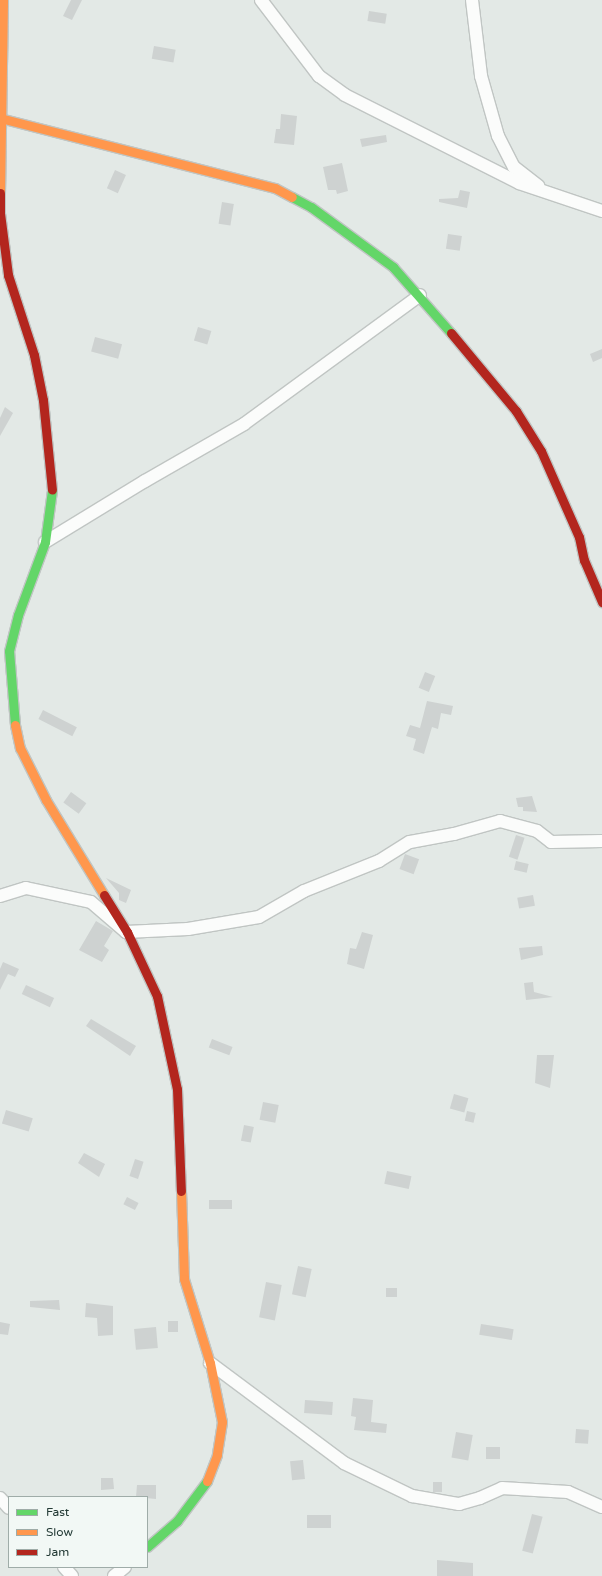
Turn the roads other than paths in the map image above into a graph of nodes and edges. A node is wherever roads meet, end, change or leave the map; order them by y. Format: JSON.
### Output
{"nodes":[{"id":1,"x":3,"y":0,"type":"edge"},
{"id":2,"x":261,"y":0,"type":"edge"},
{"id":3,"x":472,"y":0,"type":"edge"},
{"id":4,"x":0,"y":118,"type":"edge"},
{"id":5,"x":542,"y":189,"type":"junction"},
{"id":6,"x":602,"y":211,"type":"edge"},
{"id":7,"x":420,"y":295,"type":"junction"},
{"id":8,"x":45,"y":542,"type":"junction"},
{"id":9,"x":602,"y":602,"type":"edge"},
{"id":10,"x":602,"y":841,"type":"edge"},
{"id":11,"x":0,"y":896,"type":"edge"},
{"id":12,"x":126,"y":932,"type":"junction"},
{"id":13,"x":210,"y":1363,"type":"junction"},
{"id":14,"x":0,"y":1498,"type":"edge"},
{"id":15,"x":8,"y":1507,"type":"edge"},
{"id":16,"x":602,"y":1507,"type":"edge"},
{"id":17,"x":148,"y":1546,"type":"edge"},
{"id":18,"x":65,"y":1568,"type":"edge"},
{"id":19,"x":124,"y":1568,"type":"edge"},
{"id":20,"x":72,"y":1576,"type":"edge"},
{"id":21,"x":114,"y":1576,"type":"edge"}],
"edges":[{"from":1,"to":4,"type":"street"},
{"from":2,"to":5,"type":"street"},
{"from":3,"to":5,"type":"street"},
{"from":4,"to":7,"type":"street"},
{"from":4,"to":8,"type":"street"},
{"from":5,"to":6,"type":"street"},
{"from":7,"to":8,"type":"street"},
{"from":7,"to":9,"type":"street"},
{"from":8,"to":12,"type":"street"},
{"from":10,"to":12,"type":"street"},
{"from":11,"to":12,"type":"street"},
{"from":12,"to":13,"type":"street"},
{"from":13,"to":16,"type":"street"},
{"from":13,"to":17,"type":"street"},
{"from":14,"to":15,"type":"street"},
{"from":18,"to":20,"type":"street"},
{"from":19,"to":21,"type":"street"}]}
